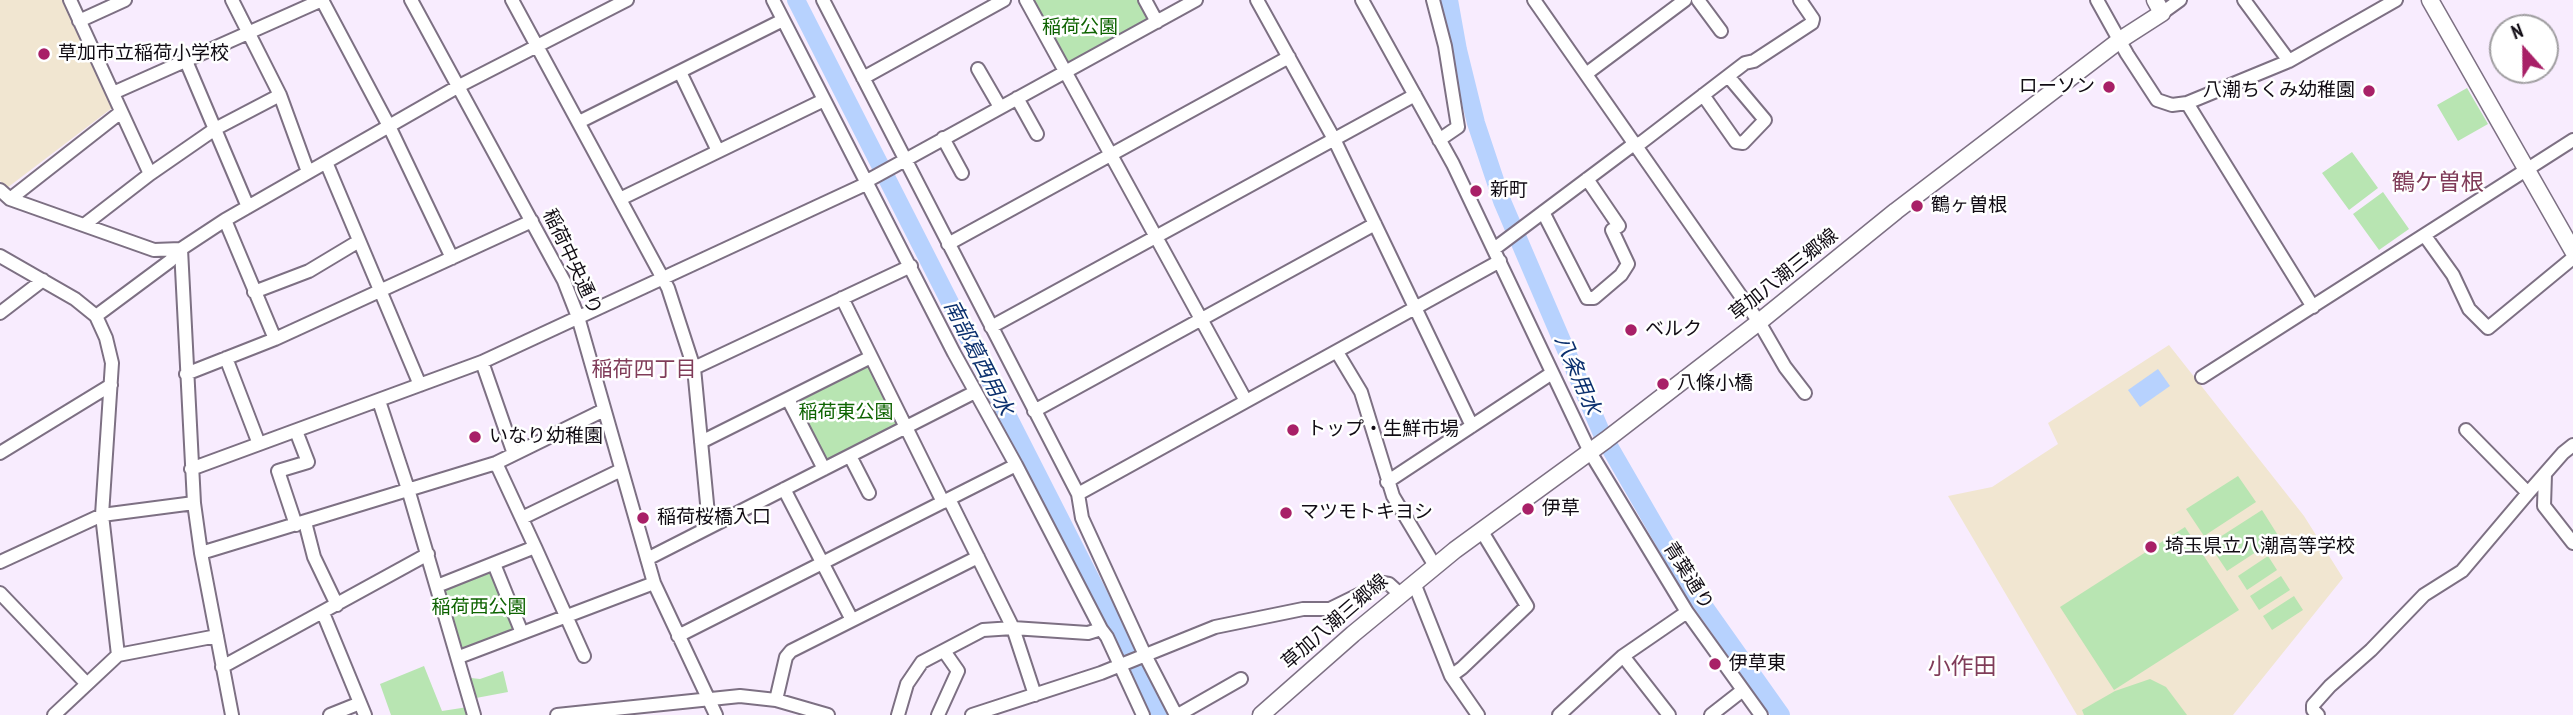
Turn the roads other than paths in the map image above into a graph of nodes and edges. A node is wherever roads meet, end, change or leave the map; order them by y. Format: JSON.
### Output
{"nodes":[{"id":1,"x":70,"y":0,"type":"edge"},
{"id":2,"x":125,"y":0,"type":"edge"},
{"id":3,"x":232,"y":0,"type":"edge"},
{"id":4,"x":322,"y":0,"type":"edge"},
{"id":5,"x":411,"y":0,"type":"edge"},
{"id":6,"x":512,"y":0,"type":"edge"},
{"id":7,"x":626,"y":0,"type":"edge"},
{"id":8,"x":772,"y":0,"type":"edge"},
{"id":9,"x":823,"y":0,"type":"edge"},
{"id":10,"x":1004,"y":0,"type":"edge"},
{"id":11,"x":1026,"y":0,"type":"edge"},
{"id":12,"x":1145,"y":0,"type":"edge"},
{"id":13,"x":1194,"y":0,"type":"edge"},
{"id":14,"x":1257,"y":0,"type":"edge"},
{"id":15,"x":1362,"y":0,"type":"edge"},
{"id":16,"x":1433,"y":0,"type":"edge"},
{"id":17,"x":1534,"y":0,"type":"edge"},
{"id":18,"x":1685,"y":0,"type":"edge"},
{"id":19,"x":1698,"y":0,"type":"edge"},
{"id":20,"x":1800,"y":0,"type":"edge"},
{"id":21,"x":2097,"y":0,"type":"edge"},
{"id":22,"x":2180,"y":0,"type":"edge"},
{"id":23,"x":2244,"y":0,"type":"edge"},
{"id":24,"x":2396,"y":0,"type":"edge"},
{"id":25,"x":2430,"y":0,"type":"edge"},
{"id":26,"x":2158,"y":6,"type":"edge"},
{"id":27,"x":783,"y":20,"type":"junction"},
{"id":28,"x":79,"y":21,"type":"junction"},
{"id":29,"x":1157,"y":22,"type":"junction"},
{"id":30,"x":1721,"y":31,"type":"dead end"},
{"id":31,"x":248,"y":32,"type":"junction"},
{"id":32,"x":2120,"y":40,"type":"junction"},
{"id":33,"x":537,"y":46,"type":"junction"},
{"id":34,"x":1289,"y":57,"type":"junction"},
{"id":35,"x":186,"y":61,"type":"junction"},
{"id":36,"x":2289,"y":61,"type":"junction"},
{"id":37,"x":978,"y":69,"type":"dead end"},
{"id":38,"x":680,"y":72,"type":"junction"},
{"id":39,"x":1065,"y":72,"type":"junction"},
{"id":40,"x":1586,"y":74,"type":"junction"},
{"id":41,"x":1728,"y":76,"type":"junction"},
{"id":42,"x":863,"y":78,"type":"junction"},
{"id":43,"x":459,"y":86,"type":"junction"},
{"id":44,"x":113,"y":93,"type":"junction"},
{"id":45,"x":280,"y":95,"type":"junction"},
{"id":46,"x":1415,"y":95,"type":"junction"},
{"id":47,"x":1703,"y":95,"type":"junction"},
{"id":48,"x":1017,"y":98,"type":"junction"},
{"id":49,"x":824,"y":100,"type":"junction"},
{"id":50,"x":2187,"y":103,"type":"junction"},
{"id":51,"x":1000,"y":107,"type":"junction"},
{"id":52,"x":121,"y":112,"type":"junction"},
{"id":53,"x":579,"y":122,"type":"junction"},
{"id":54,"x":390,"y":125,"type":"junction"},
{"id":55,"x":215,"y":129,"type":"junction"},
{"id":56,"x":1037,"y":134,"type":"dead end"},
{"id":57,"x":943,"y":138,"type":"junction"},
{"id":58,"x":1334,"y":139,"type":"junction"},
{"id":59,"x":1440,"y":140,"type":"junction"},
{"id":60,"x":2573,"y":140,"type":"edge"},
{"id":61,"x":1636,"y":145,"type":"junction"},
{"id":62,"x":718,"y":151,"type":"junction"},
{"id":63,"x":1110,"y":155,"type":"junction"},
{"id":64,"x":904,"y":159,"type":"junction"},
{"id":65,"x":326,"y":162,"type":"junction"},
{"id":66,"x":2528,"y":170,"type":"junction"},
{"id":67,"x":308,"y":172,"type":"junction"},
{"id":68,"x":962,"y":173,"type":"dead end"},
{"id":69,"x":150,"y":174,"type":"junction"},
{"id":70,"x":1587,"y":179,"type":"junction"},
{"id":71,"x":867,"y":182,"type":"junction"},
{"id":72,"x":5,"y":195,"type":"edge"},
{"id":73,"x":620,"y":199,"type":"junction"},
{"id":74,"x":247,"y":207,"type":"junction"},
{"id":75,"x":1543,"y":212,"type":"junction"},
{"id":76,"x":225,"y":220,"type":"junction"},
{"id":77,"x":532,"y":221,"type":"junction"},
{"id":78,"x":1375,"y":224,"type":"junction"},
{"id":79,"x":84,"y":225,"type":"junction"},
{"id":80,"x":2425,"y":236,"type":"junction"},
{"id":81,"x":1156,"y":238,"type":"junction"},
{"id":82,"x":359,"y":241,"type":"junction"},
{"id":83,"x":948,"y":244,"type":"junction"},
{"id":84,"x":181,"y":249,"type":"junction"},
{"id":85,"x":2573,"y":251,"type":"edge"},
{"id":86,"x":1497,"y":255,"type":"junction"},
{"id":87,"x":0,"y":256,"type":"edge"},
{"id":88,"x":452,"y":258,"type":"junction"},
{"id":89,"x":2573,"y":258,"type":"edge"},
{"id":90,"x":911,"y":266,"type":"junction"},
{"id":91,"x":663,"y":278,"type":"junction"},
{"id":92,"x":43,"y":280,"type":"junction"},
{"id":93,"x":381,"y":291,"type":"junction"},
{"id":94,"x":254,"y":292,"type":"junction"},
{"id":95,"x":842,"y":298,"type":"junction"},
{"id":96,"x":2313,"y":307,"type":"junction"},
{"id":97,"x":1415,"y":309,"type":"junction"},
{"id":98,"x":0,"y":313,"type":"edge"},
{"id":99,"x":96,"y":316,"type":"junction"},
{"id":100,"x":579,"y":317,"type":"junction"},
{"id":101,"x":1200,"y":319,"type":"junction"},
{"id":102,"x":1759,"y":322,"type":"junction"},
{"id":103,"x":991,"y":327,"type":"junction"},
{"id":104,"x":275,"y":339,"type":"junction"},
{"id":105,"x":1337,"y":352,"type":"junction"},
{"id":106,"x":870,"y":357,"type":"junction"},
{"id":107,"x":226,"y":358,"type":"junction"},
{"id":108,"x":482,"y":362,"type":"junction"},
{"id":109,"x":694,"y":368,"type":"junction"},
{"id":110,"x":1552,"y":373,"type":"junction"},
{"id":111,"x":186,"y":374,"type":"junction"},
{"id":112,"x":2202,"y":377,"type":"dead end"},
{"id":113,"x":111,"y":385,"type":"junction"},
{"id":114,"x":420,"y":385,"type":"junction"},
{"id":115,"x":975,"y":391,"type":"junction"},
{"id":116,"x":1805,"y":393,"type":"dead end"},
{"id":117,"x":788,"y":399,"type":"junction"},
{"id":118,"x":379,"y":401,"type":"junction"},
{"id":119,"x":1246,"y":401,"type":"junction"},
{"id":120,"x":604,"y":410,"type":"junction"},
{"id":121,"x":1034,"y":411,"type":"junction"},
{"id":122,"x":1472,"y":426,"type":"junction"},
{"id":123,"x":905,"y":427,"type":"junction"},
{"id":124,"x":2466,"y":430,"type":"dead end"},
{"id":125,"x":296,"y":431,"type":"junction"},
{"id":126,"x":701,"y":442,"type":"junction"},
{"id":127,"x":259,"y":444,"type":"junction"},
{"id":128,"x":2573,"y":445,"type":"edge"},
{"id":129,"x":1590,"y":452,"type":"junction"},
{"id":130,"x":0,"y":453,"type":"edge"},
{"id":131,"x":514,"y":454,"type":"junction"},
{"id":132,"x":850,"y":456,"type":"junction"},
{"id":133,"x":496,"y":463,"type":"junction"},
{"id":134,"x":1016,"y":465,"type":"junction"},
{"id":135,"x":191,"y":469,"type":"junction"},
{"id":136,"x":824,"y":469,"type":"junction"},
{"id":137,"x":621,"y":470,"type":"junction"},
{"id":138,"x":2545,"y":474,"type":"junction"},
{"id":139,"x":1387,"y":482,"type":"junction"},
{"id":140,"x":408,"y":489,"type":"junction"},
{"id":141,"x":785,"y":489,"type":"junction"},
{"id":142,"x":2528,"y":493,"type":"junction"},
{"id":143,"x":869,"y":494,"type":"dead end"},
{"id":144,"x":1078,"y":494,"type":"junction"},
{"id":145,"x":946,"y":500,"type":"junction"},
{"id":146,"x":194,"y":503,"type":"junction"},
{"id":147,"x":102,"y":515,"type":"junction"},
{"id":148,"x":522,"y":518,"type":"junction"},
{"id":149,"x":300,"y":524,"type":"junction"},
{"id":150,"x":714,"y":524,"type":"junction"},
{"id":151,"x":1481,"y":530,"type":"junction"},
{"id":152,"x":2573,"y":543,"type":"edge"},
{"id":153,"x":535,"y":547,"type":"junction"},
{"id":154,"x":201,"y":553,"type":"junction"},
{"id":155,"x":428,"y":554,"type":"junction"},
{"id":156,"x":978,"y":557,"type":"junction"},
{"id":157,"x":647,"y":559,"type":"junction"},
{"id":158,"x":0,"y":562,"type":"edge"},
{"id":159,"x":822,"y":563,"type":"junction"},
{"id":160,"x":494,"y":564,"type":"junction"},
{"id":161,"x":1435,"y":566,"type":"junction"},
{"id":162,"x":654,"y":583,"type":"junction"},
{"id":163,"x":1413,"y":583,"type":"junction"},
{"id":164,"x":437,"y":586,"type":"junction"},
{"id":165,"x":0,"y":593,"type":"edge"},
{"id":166,"x":1400,"y":594,"type":"junction"},
{"id":167,"x":337,"y":605,"type":"junction"},
{"id":168,"x":1687,"y":612,"type":"junction"},
{"id":169,"x":323,"y":613,"type":"junction"},
{"id":170,"x":567,"y":616,"type":"junction"},
{"id":171,"x":852,"y":620,"type":"junction"},
{"id":172,"x":1013,"y":628,"type":"junction"},
{"id":173,"x":1101,"y":629,"type":"junction"},
{"id":174,"x":522,"y":633,"type":"junction"},
{"id":175,"x":217,"y":636,"type":"junction"},
{"id":176,"x":678,"y":636,"type":"junction"},
{"id":177,"x":944,"y":651,"type":"junction"},
{"id":178,"x":118,"y":655,"type":"junction"},
{"id":179,"x":583,"y":656,"type":"dead end"},
{"id":180,"x":1143,"y":656,"type":"junction"},
{"id":181,"x":1623,"y":656,"type":"junction"},
{"id":182,"x":459,"y":657,"type":"junction"},
{"id":183,"x":1123,"y":664,"type":"junction"},
{"id":184,"x":222,"y":667,"type":"junction"},
{"id":185,"x":1451,"y":676,"type":"junction"},
{"id":186,"x":1241,"y":679,"type":"dead end"},
{"id":187,"x":87,"y":684,"type":"junction"},
{"id":188,"x":1743,"y":690,"type":"junction"},
{"id":189,"x":1035,"y":695,"type":"junction"},
{"id":190,"x":708,"y":699,"type":"junction"},
{"id":191,"x":776,"y":699,"type":"junction"},
{"id":192,"x":362,"y":709,"type":"edge"},
{"id":193,"x":647,"y":710,"type":"edge"},
{"id":194,"x":993,"y":712,"type":"edge"},
{"id":195,"x":228,"y":713,"type":"edge"},
{"id":196,"x":54,"y":715,"type":"edge"},
{"id":197,"x":330,"y":715,"type":"edge"},
{"id":198,"x":474,"y":715,"type":"edge"},
{"id":199,"x":556,"y":715,"type":"edge"},
{"id":200,"x":716,"y":715,"type":"edge"},
{"id":201,"x":824,"y":715,"type":"edge"},
{"id":202,"x":898,"y":715,"type":"edge"},
{"id":203,"x":938,"y":715,"type":"edge"},
{"id":204,"x":972,"y":715,"type":"edge"},
{"id":205,"x":1143,"y":715,"type":"edge"},
{"id":206,"x":1177,"y":715,"type":"edge"},
{"id":207,"x":1262,"y":715,"type":"edge"},
{"id":208,"x":1478,"y":715,"type":"edge"},
{"id":209,"x":1559,"y":715,"type":"edge"},
{"id":210,"x":1669,"y":715,"type":"edge"},
{"id":211,"x":1711,"y":715,"type":"edge"},
{"id":212,"x":1761,"y":715,"type":"edge"},
{"id":213,"x":2318,"y":715,"type":"edge"}],
"edges":[{"from":1,"to":28,"type":"street"},
{"from":2,"to":28,"type":"street"},
{"from":3,"to":31,"type":"street"},
{"from":4,"to":31,"type":"street"},
{"from":4,"to":54,"type":"street"},
{"from":5,"to":43,"type":"street","name":"稲荷中央通り"},
{"from":6,"to":33,"type":"street"},
{"from":7,"to":33,"type":"street"},
{"from":8,"to":27,"type":"street"},
{"from":9,"to":42,"type":"street"},
{"from":10,"to":42,"type":"street"},
{"from":11,"to":39,"type":"street"},
{"from":12,"to":29,"type":"street"},
{"from":13,"to":29,"type":"street"},
{"from":14,"to":34,"type":"street"},
{"from":15,"to":46,"type":"street","name":"青葉通り"},
{"from":16,"to":59,"type":"street"},
{"from":17,"to":40,"type":"street"},
{"from":18,"to":40,"type":"street"},
{"from":19,"to":30,"type":"street"},
{"from":20,"to":41,"type":"street"},
{"from":21,"to":32,"type":"street"},
{"from":22,"to":26,"type":"street"},
{"from":23,"to":36,"type":"street"},
{"from":24,"to":36,"type":"street"},
{"from":25,"to":66,"type":"main road"},
{"from":26,"to":32,"type":"main road","name":"草加八潮三郷線"},
{"from":27,"to":38,"type":"street"},
{"from":27,"to":49,"type":"street"},
{"from":28,"to":44,"type":"street"},
{"from":29,"to":39,"type":"street"},
{"from":31,"to":35,"type":"street"},
{"from":31,"to":45,"type":"street"},
{"from":32,"to":50,"type":"street"},
{"from":32,"to":102,"type":"main road","name":"草加八潮三郷線"},
{"from":33,"to":43,"type":"street"},
{"from":33,"to":53,"type":"street"},
{"from":34,"to":58,"type":"street"},
{"from":34,"to":63,"type":"street"},
{"from":35,"to":44,"type":"street"},
{"from":35,"to":55,"type":"street"},
{"from":36,"to":50,"type":"street"},
{"from":37,"to":51,"type":"street"},
{"from":38,"to":53,"type":"street"},
{"from":38,"to":62,"type":"street"},
{"from":39,"to":48,"type":"street"},
{"from":39,"to":63,"type":"street"},
{"from":40,"to":61,"type":"street"},
{"from":41,"to":47,"type":"street"},
{"from":41,"to":47,"type":"street"},
{"from":42,"to":64,"type":"street"},
{"from":43,"to":54,"type":"street"},
{"from":43,"to":77,"type":"street","name":"稲荷中央通り"},
{"from":44,"to":52,"type":"street"},
{"from":45,"to":55,"type":"street"},
{"from":45,"to":67,"type":"street"},
{"from":46,"to":58,"type":"street"},
{"from":46,"to":59,"type":"street","name":"青葉通り"},
{"from":47,"to":61,"type":"street"},
{"from":48,"to":51,"type":"street"},
{"from":48,"to":56,"type":"street"},
{"from":49,"to":62,"type":"street"},
{"from":49,"to":71,"type":"street"},
{"from":50,"to":96,"type":"street"},
{"from":51,"to":57,"type":"street"},
{"from":52,"to":69,"type":"street"},
{"from":52,"to":72,"type":"street"},
{"from":53,"to":73,"type":"street"},
{"from":54,"to":65,"type":"street"},
{"from":54,"to":88,"type":"street"},
{"from":55,"to":69,"type":"street"},
{"from":55,"to":74,"type":"street"},
{"from":57,"to":64,"type":"street"},
{"from":57,"to":68,"type":"street"},
{"from":58,"to":78,"type":"street"},
{"from":58,"to":81,"type":"street"},
{"from":59,"to":86,"type":"street","name":"青葉通り"},
{"from":60,"to":66,"type":"street"},
{"from":61,"to":70,"type":"street"},
{"from":61,"to":102,"type":"street"},
{"from":62,"to":73,"type":"street"},
{"from":63,"to":81,"type":"street"},
{"from":63,"to":83,"type":"street"},
{"from":64,"to":71,"type":"street"},
{"from":64,"to":83,"type":"street"},
{"from":65,"to":67,"type":"street"},
{"from":65,"to":82,"type":"street"},
{"from":66,"to":80,"type":"street"},
{"from":66,"to":85,"type":"main road"},
{"from":67,"to":74,"type":"street"},
{"from":69,"to":79,"type":"street"},
{"from":70,"to":75,"type":"street"},
{"from":70,"to":75,"type":"street"},
{"from":71,"to":90,"type":"street"},
{"from":71,"to":91,"type":"street"},
{"from":72,"to":79,"type":"street"},
{"from":73,"to":91,"type":"street"},
{"from":74,"to":76,"type":"street"},
{"from":75,"to":86,"type":"street"},
{"from":76,"to":84,"type":"street"},
{"from":76,"to":94,"type":"street"},
{"from":77,"to":88,"type":"street"},
{"from":77,"to":100,"type":"street","name":"稲荷中央通り"},
{"from":78,"to":97,"type":"street"},
{"from":78,"to":101,"type":"street"},
{"from":79,"to":84,"type":"street"},
{"from":80,"to":89,"type":"street"},
{"from":80,"to":96,"type":"street"},
{"from":81,"to":101,"type":"street"},
{"from":81,"to":103,"type":"street"},
{"from":82,"to":93,"type":"street"},
{"from":82,"to":94,"type":"street"},
{"from":83,"to":103,"type":"street"},
{"from":84,"to":99,"type":"street"},
{"from":84,"to":111,"type":"street"},
{"from":86,"to":97,"type":"street"},
{"from":86,"to":110,"type":"street","name":"青葉通り"},
{"from":87,"to":92,"type":"street"},
{"from":88,"to":93,"type":"street"},
{"from":90,"to":95,"type":"street"},
{"from":90,"to":115,"type":"street"},
{"from":91,"to":100,"type":"street"},
{"from":91,"to":109,"type":"street"},
{"from":92,"to":98,"type":"street"},
{"from":92,"to":99,"type":"street"},
{"from":93,"to":104,"type":"street"},
{"from":93,"to":114,"type":"street"},
{"from":94,"to":104,"type":"street"},
{"from":95,"to":106,"type":"street"},
{"from":95,"to":109,"type":"street"},
{"from":96,"to":112,"type":"street"},
{"from":97,"to":105,"type":"street"},
{"from":97,"to":122,"type":"street"},
{"from":99,"to":113,"type":"street"},
{"from":100,"to":108,"type":"street"},
{"from":100,"to":120,"type":"street","name":"稲荷中央通り"},
{"from":101,"to":119,"type":"street"},
{"from":101,"to":121,"type":"street"},
{"from":102,"to":116,"type":"street"},
{"from":102,"to":129,"type":"main road","name":"草加八潮三郷線"},
{"from":103,"to":121,"type":"street"},
{"from":104,"to":107,"type":"street"},
{"from":105,"to":119,"type":"street"},
{"from":105,"to":139,"type":"street"},
{"from":106,"to":117,"type":"street"},
{"from":106,"to":123,"type":"street"},
{"from":107,"to":111,"type":"street"},
{"from":107,"to":127,"type":"street"},
{"from":108,"to":114,"type":"street"},
{"from":108,"to":131,"type":"street"},
{"from":109,"to":126,"type":"street"},
{"from":110,"to":122,"type":"street"},
{"from":110,"to":129,"type":"street","name":"青葉通り"},
{"from":111,"to":135,"type":"street"},
{"from":113,"to":130,"type":"street"},
{"from":113,"to":147,"type":"street"},
{"from":114,"to":118,"type":"street"},
{"from":115,"to":123,"type":"street"},
{"from":115,"to":134,"type":"street"},
{"from":117,"to":126,"type":"street"},
{"from":117,"to":136,"type":"street"},
{"from":118,"to":125,"type":"street"},
{"from":118,"to":140,"type":"street"},
{"from":119,"to":144,"type":"street"},
{"from":120,"to":131,"type":"street"},
{"from":120,"to":137,"type":"street","name":"稲荷中央通り"},
{"from":121,"to":144,"type":"street"},
{"from":122,"to":139,"type":"street"},
{"from":123,"to":132,"type":"street"},
{"from":123,"to":145,"type":"street"},
{"from":124,"to":142,"type":"street"},
{"from":125,"to":127,"type":"street"},
{"from":125,"to":149,"type":"street"},
{"from":126,"to":150,"type":"street"},
{"from":127,"to":135,"type":"street"},
{"from":128,"to":138,"type":"street"},
{"from":129,"to":151,"type":"main road","name":"草加八潮三郷線"},
{"from":129,"to":168,"type":"street","name":"青葉通り"},
{"from":131,"to":133,"type":"street"},
{"from":132,"to":136,"type":"street"},
{"from":132,"to":143,"type":"street"},
{"from":133,"to":140,"type":"street"},
{"from":133,"to":148,"type":"street"},
{"from":134,"to":145,"type":"street"},
{"from":134,"to":173,"type":"street"},
{"from":135,"to":146,"type":"street"},
{"from":136,"to":141,"type":"street"},
{"from":137,"to":148,"type":"street"},
{"from":137,"to":157,"type":"street","name":"稲荷中央通り"},
{"from":138,"to":142,"type":"street"},
{"from":138,"to":152,"type":"street"},
{"from":139,"to":161,"type":"street"},
{"from":140,"to":149,"type":"street"},
{"from":140,"to":155,"type":"street"},
{"from":141,"to":150,"type":"street"},
{"from":141,"to":159,"type":"street"},
{"from":142,"to":213,"type":"street"},
{"from":144,"to":180,"type":"street"},
{"from":145,"to":156,"type":"street"},
{"from":145,"to":159,"type":"street"},
{"from":146,"to":147,"type":"street"},
{"from":146,"to":154,"type":"street"},
{"from":147,"to":158,"type":"street"},
{"from":147,"to":178,"type":"street"},
{"from":148,"to":153,"type":"street"},
{"from":149,"to":154,"type":"street"},
{"from":149,"to":167,"type":"street"},
{"from":150,"to":157,"type":"street"},
{"from":151,"to":161,"type":"main road","name":"草加八潮三郷線"},
{"from":151,"to":185,"type":"street"},
{"from":153,"to":160,"type":"street"},
{"from":153,"to":170,"type":"street"},
{"from":154,"to":175,"type":"street"},
{"from":155,"to":164,"type":"street"},
{"from":155,"to":167,"type":"street"},
{"from":156,"to":171,"type":"street"},
{"from":156,"to":172,"type":"street"},
{"from":157,"to":162,"type":"street","name":"稲荷中央通り"},
{"from":159,"to":171,"type":"street"},
{"from":159,"to":176,"type":"street"},
{"from":160,"to":164,"type":"street"},
{"from":160,"to":174,"type":"street"},
{"from":161,"to":163,"type":"main road","name":"草加八潮三郷線"},
{"from":162,"to":170,"type":"street"},
{"from":162,"to":176,"type":"street","name":"稲荷中央通り"},
{"from":163,"to":166,"type":"main road","name":"草加八潮三郷線"},
{"from":163,"to":185,"type":"street"},
{"from":164,"to":182,"type":"street"},
{"from":165,"to":187,"type":"street"},
{"from":166,"to":180,"type":"street"},
{"from":166,"to":207,"type":"main road","name":"草加八潮三郷線"},
{"from":167,"to":169,"type":"street"},
{"from":168,"to":181,"type":"street"},
{"from":168,"to":188,"type":"street","name":"青葉通り"},
{"from":169,"to":184,"type":"street"},
{"from":169,"to":192,"type":"street"},
{"from":170,"to":174,"type":"street"},
{"from":170,"to":179,"type":"street"},
{"from":171,"to":191,"type":"street"},
{"from":172,"to":173,"type":"street"},
{"from":172,"to":177,"type":"street"},
{"from":172,"to":189,"type":"street"},
{"from":173,"to":183,"type":"street"},
{"from":174,"to":182,"type":"street"},
{"from":175,"to":178,"type":"street"},
{"from":175,"to":184,"type":"street"},
{"from":176,"to":190,"type":"street","name":"稲荷中央通り"},
{"from":177,"to":202,"type":"street"},
{"from":177,"to":203,"type":"street"},
{"from":178,"to":187,"type":"street"},
{"from":180,"to":183,"type":"street"},
{"from":180,"to":206,"type":"street"},
{"from":181,"to":209,"type":"street"},
{"from":181,"to":210,"type":"street"},
{"from":182,"to":198,"type":"street"},
{"from":183,"to":189,"type":"street"},
{"from":183,"to":205,"type":"street"},
{"from":184,"to":195,"type":"street"},
{"from":185,"to":208,"type":"street"},
{"from":186,"to":206,"type":"street"},
{"from":187,"to":196,"type":"street"},
{"from":188,"to":211,"type":"street"},
{"from":188,"to":212,"type":"street","name":"青葉通り"},
{"from":189,"to":194,"type":"street"},
{"from":190,"to":191,"type":"street"},
{"from":190,"to":193,"type":"street"},
{"from":190,"to":200,"type":"street","name":"稲荷中央通り"},
{"from":191,"to":201,"type":"street"},
{"from":192,"to":197,"type":"street"},
{"from":193,"to":199,"type":"street"},
{"from":194,"to":204,"type":"street"}]}
